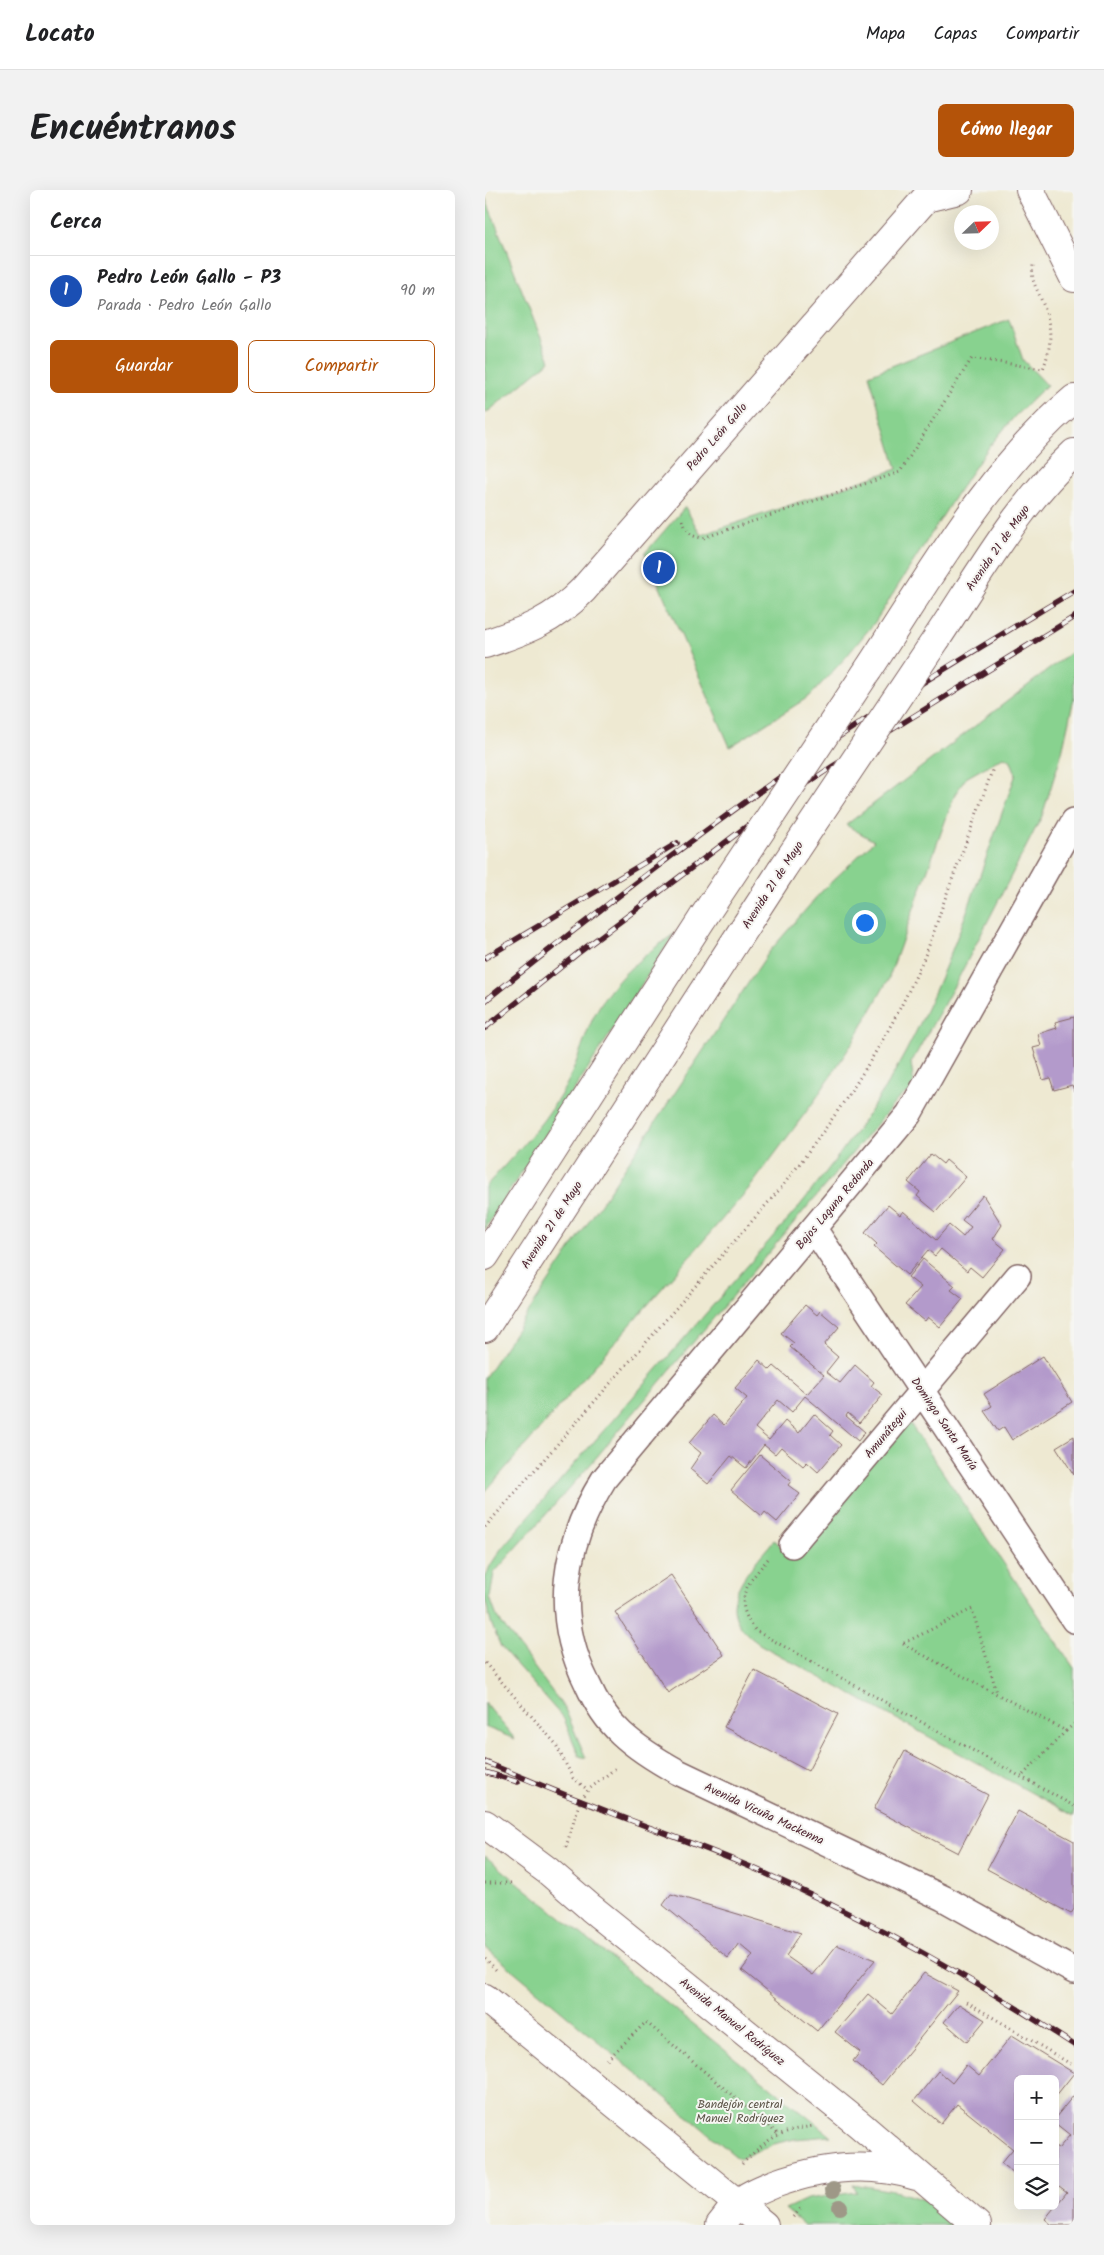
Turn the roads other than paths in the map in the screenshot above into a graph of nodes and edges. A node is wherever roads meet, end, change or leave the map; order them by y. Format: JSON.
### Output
{"nodes":[{"id":1,"x":959,"y":190,"type":"edge"},
{"id":2,"x":1025,"y":191,"type":"edge"},
{"id":3,"x":928,"y":194,"type":"edge"},
{"id":4,"x":1074,"y":278,"type":"edge"},
{"id":5,"x":1074,"y":399,"type":"edge"},
{"id":6,"x":1074,"y":453,"type":"edge"},
{"id":7,"x":485,"y":644,"type":"edge"},
{"id":8,"x":1074,"y":821,"type":"edge"},
{"id":9,"x":814,"y":1229,"type":"junction"},
{"id":10,"x":485,"y":1256,"type":"edge"},
{"id":11,"x":1018,"y":1276,"type":"dead end"},
{"id":12,"x":485,"y":1328,"type":"edge"},
{"id":13,"x":921,"y":1391,"type":"junction"},
{"id":14,"x":782,"y":1550,"type":"road end"},
{"id":15,"x":570,"y":1565,"type":"joint"},
{"id":16,"x":1074,"y":1620,"type":"edge"},
{"id":17,"x":485,"y":1824,"type":"edge"},
{"id":18,"x":1074,"y":1971,"type":"edge"},
{"id":19,"x":485,"y":1998,"type":"edge"},
{"id":20,"x":920,"y":2177,"type":"junction"},
{"id":21,"x":738,"y":2204,"type":"junction"},
{"id":22,"x":720,"y":2225,"type":"edge"},
{"id":23,"x":764,"y":2225,"type":"edge"},
{"id":24,"x":977,"y":2225,"type":"edge"}],
"edges":[{"from":1,"to":3,"type":"main road","name":"Pedro León Gallo"},
{"from":2,"to":4,"type":"main road"},
{"from":3,"to":7,"type":"main road","name":"Pedro León Gallo"},
{"from":5,"to":10,"type":"main road","bridge":true},
{"from":6,"to":12,"type":"main road","name":"Avenida 21 de Mayo","bridge":true},
{"from":8,"to":9,"type":"street","name":"Bajos Laguna Redonda"},
{"from":9,"to":13,"type":"street","name":"Domingo Santa María"},
{"from":9,"to":15,"type":"street","name":"Bajos Laguna Redonda"},
{"from":11,"to":13,"type":"street","name":"Amunátegui"},
{"from":13,"to":14,"type":"street","name":"Amunátegui"},
{"from":13,"to":16,"type":"street","name":"Domingo Santa María"},
{"from":15,"to":18,"type":"street","name":"Avenida Vicuña Mackenna"},
{"from":17,"to":20,"type":"main road","name":"Avenida Manuel Rodríguez"},
{"from":19,"to":21,"type":"main road"},
{"from":20,"to":21,"type":"main road"},
{"from":20,"to":24,"type":"main road","name":"Avenida Manuel Rodríguez"},
{"from":21,"to":22,"type":"main road"},
{"from":21,"to":23,"type":"main road"}]}
